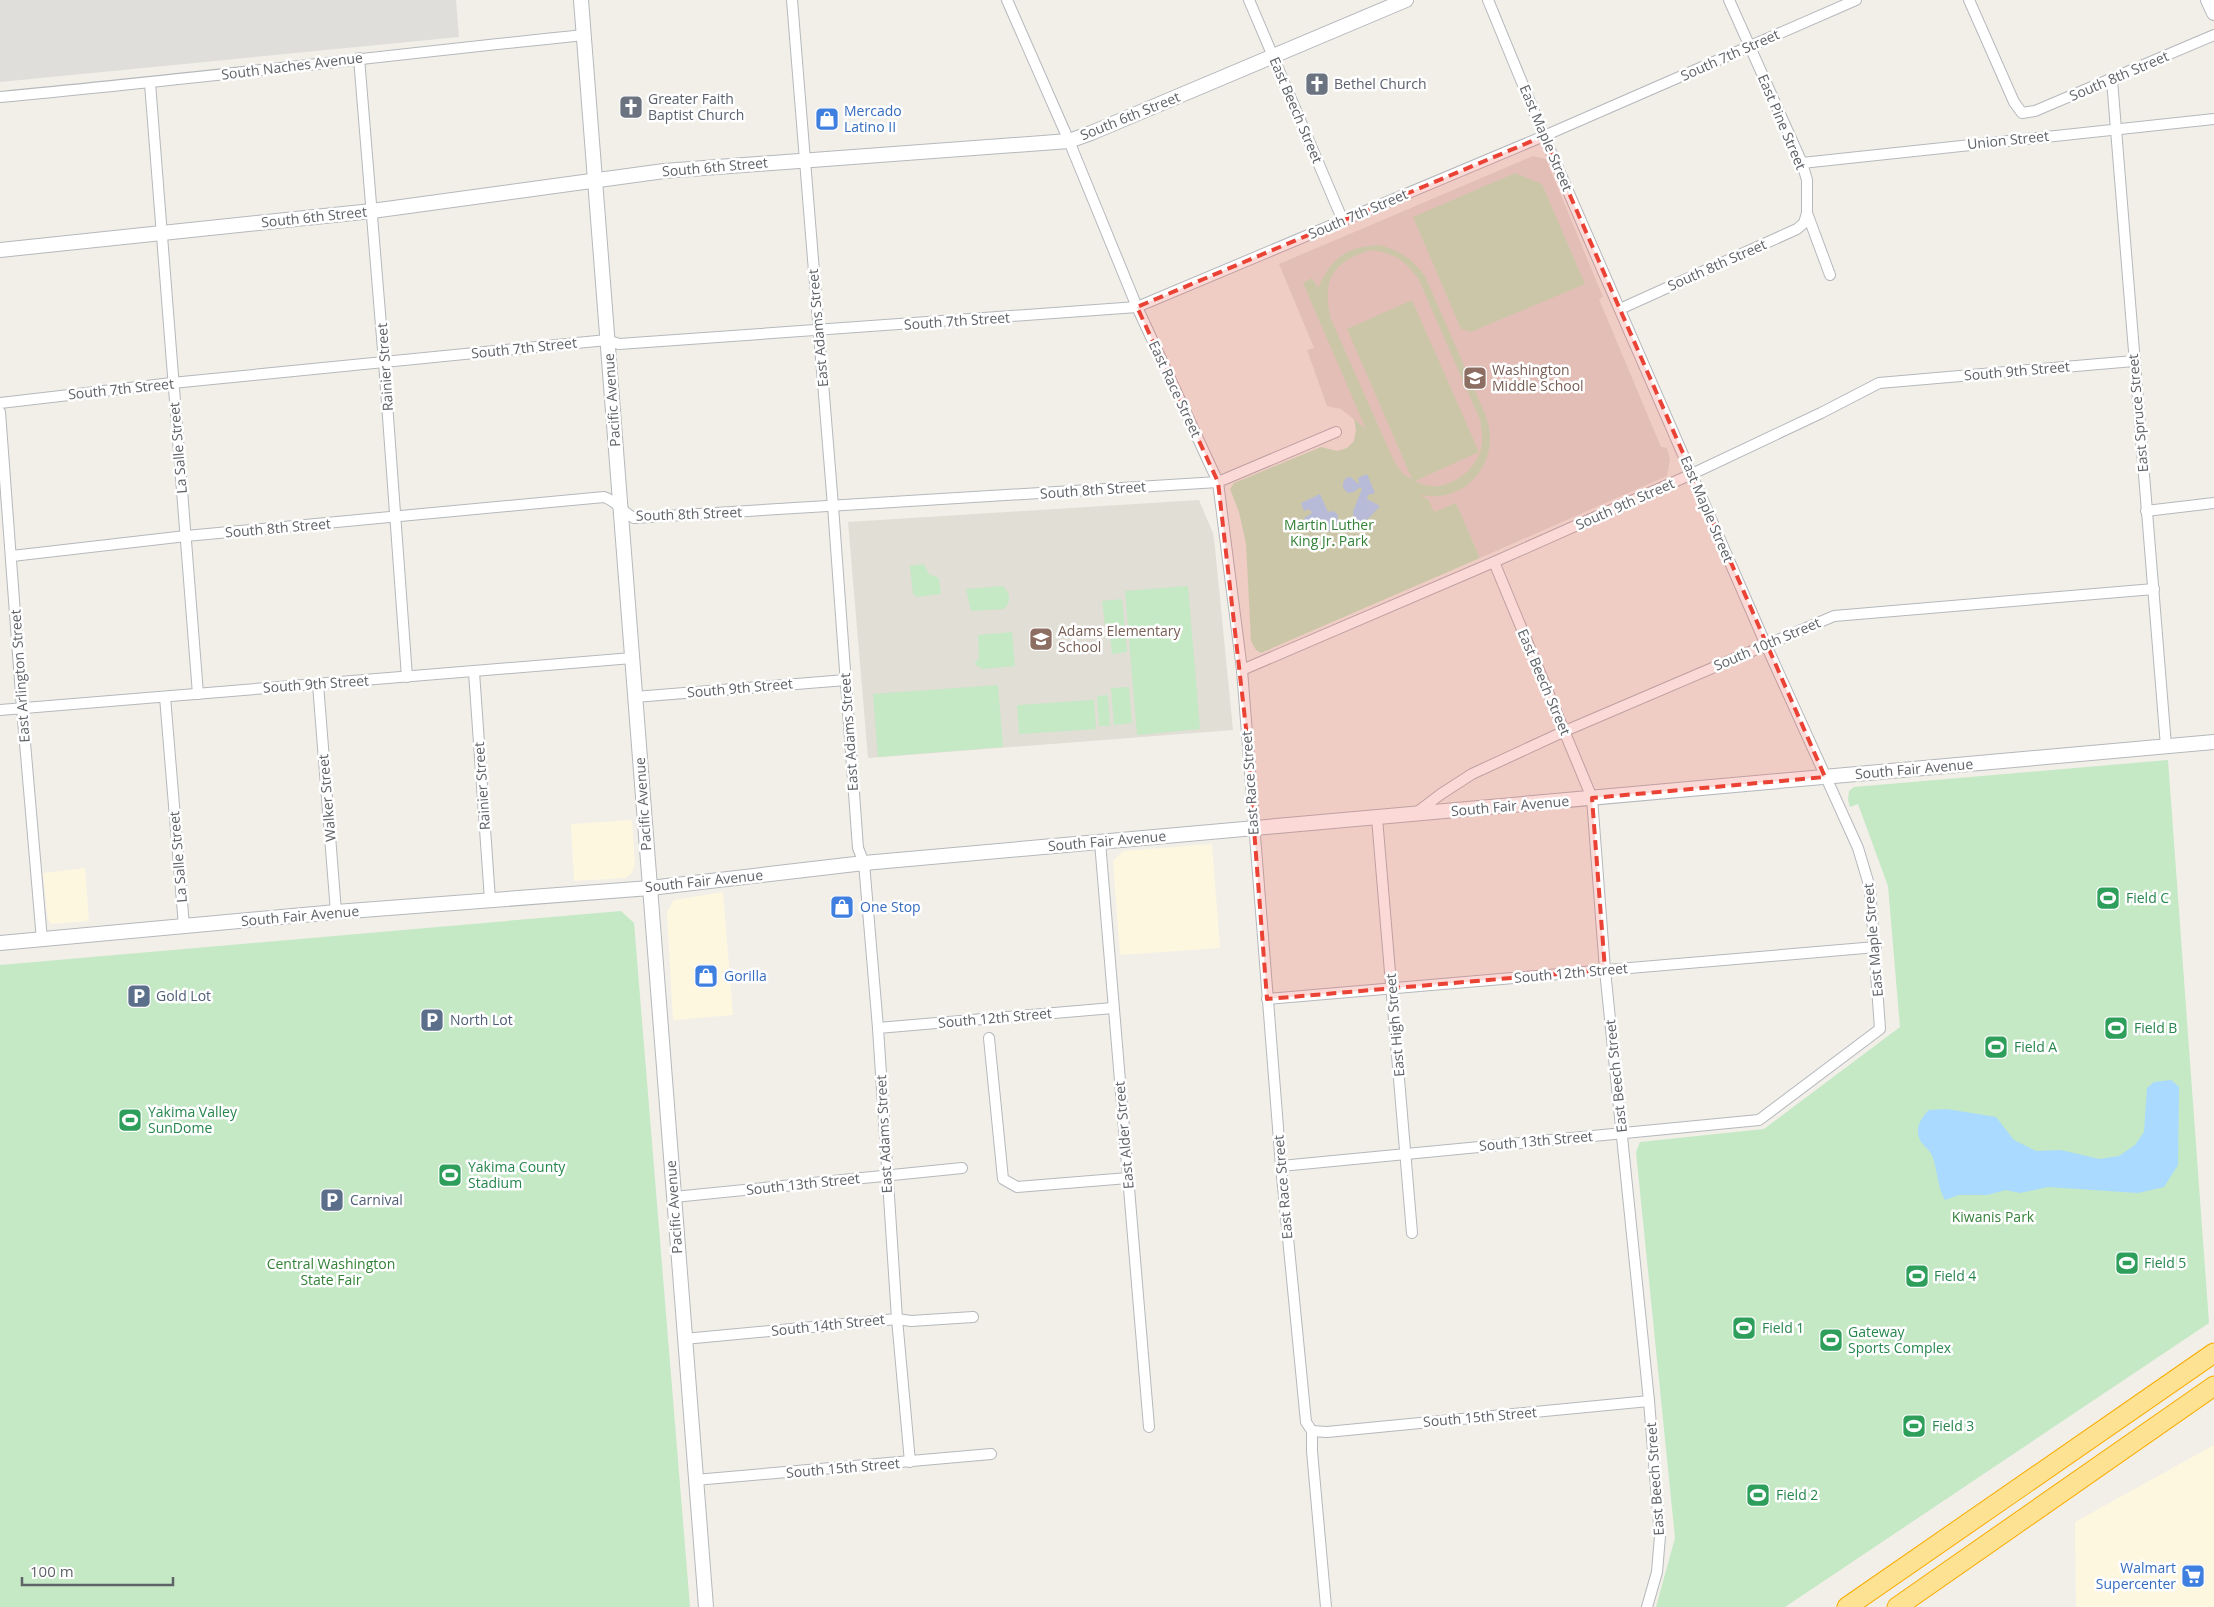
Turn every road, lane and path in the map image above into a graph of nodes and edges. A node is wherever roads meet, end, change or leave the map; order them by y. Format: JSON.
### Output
{"nodes":[{"id":1,"x":581,"y":0,"type":"edge"},
{"id":2,"x":792,"y":0,"type":"edge"},
{"id":3,"x":1007,"y":0,"type":"edge"},
{"id":4,"x":1249,"y":0,"type":"edge"},
{"id":5,"x":1406,"y":0,"type":"edge"},
{"id":6,"x":1488,"y":0,"type":"edge"},
{"id":7,"x":1729,"y":0,"type":"edge"},
{"id":8,"x":1856,"y":0,"type":"edge"},
{"id":9,"x":1969,"y":0,"type":"edge"},
{"id":10,"x":2208,"y":0,"type":"edge"},
{"id":11,"x":2214,"y":13,"type":"edge"},
{"id":12,"x":584,"y":35,"type":"junction"},
{"id":13,"x":2214,"y":35,"type":"edge"},
{"id":14,"x":1749,"y":46,"type":"junction"},
{"id":15,"x":1274,"y":56,"type":"junction"},
{"id":16,"x":359,"y":58,"type":"junction"},
{"id":17,"x":2112,"y":80,"type":"junction"},
{"id":18,"x":150,"y":83,"type":"junction"},
{"id":19,"x":0,"y":97,"type":"edge"},
{"id":20,"x":2214,"y":119,"type":"edge"},
{"id":21,"x":2116,"y":128,"type":"junction"},
{"id":22,"x":1544,"y":136,"type":"junction"},
{"id":23,"x":1069,"y":141,"type":"junction"},
{"id":24,"x":805,"y":160,"type":"junction"},
{"id":25,"x":1802,"y":164,"type":"junction"},
{"id":26,"x":595,"y":181,"type":"junction"},
{"id":27,"x":372,"y":211,"type":"junction"},
{"id":28,"x":1807,"y":213,"type":"junction"},
{"id":29,"x":1343,"y":221,"type":"junction"},
{"id":30,"x":162,"y":234,"type":"junction"},
{"id":31,"x":0,"y":250,"type":"edge"},
{"id":32,"x":1830,"y":275,"type":"dead end"},
{"id":33,"x":1137,"y":307,"type":"junction"},
{"id":34,"x":1620,"y":309,"type":"junction"},
{"id":35,"x":818,"y":331,"type":"junction"},
{"id":36,"x":607,"y":340,"type":"junction"},
{"id":37,"x":2134,"y":361,"type":"junction"},
{"id":38,"x":384,"y":362,"type":"junction"},
{"id":39,"x":172,"y":383,"type":"junction"},
{"id":40,"x":0,"y":402,"type":"edge"},
{"id":41,"x":0,"y":412,"type":"edge"},
{"id":42,"x":1336,"y":432,"type":"dead end"},
{"id":43,"x":1692,"y":474,"type":"junction"},
{"id":44,"x":1218,"y":482,"type":"junction"},
{"id":45,"x":2214,"y":503,"type":"edge"},
{"id":46,"x":834,"y":506,"type":"junction"},
{"id":47,"x":620,"y":507,"type":"junction"},
{"id":48,"x":2146,"y":510,"type":"junction"},
{"id":49,"x":396,"y":516,"type":"junction"},
{"id":50,"x":186,"y":536,"type":"junction"},
{"id":51,"x":12,"y":556,"type":"junction"},
{"id":52,"x":1494,"y":562,"type":"junction"},
{"id":53,"x":2154,"y":590,"type":"junction"},
{"id":54,"x":1766,"y":645,"type":"junction"},
{"id":55,"x":632,"y":658,"type":"junction"},
{"id":56,"x":1242,"y":670,"type":"junction"},
{"id":57,"x":474,"y":672,"type":"junction"},
{"id":58,"x":407,"y":677,"type":"junction"},
{"id":59,"x":846,"y":680,"type":"junction"},
{"id":60,"x":318,"y":684,"type":"junction"},
{"id":61,"x":198,"y":694,"type":"junction"},
{"id":62,"x":165,"y":697,"type":"junction"},
{"id":63,"x":635,"y":697,"type":"junction"},
{"id":64,"x":22,"y":708,"type":"junction"},
{"id":65,"x":0,"y":710,"type":"edge"},
{"id":66,"x":1565,"y":731,"type":"junction"},
{"id":67,"x":2214,"y":742,"type":"edge"},
{"id":68,"x":2166,"y":746,"type":"junction"},
{"id":69,"x":1825,"y":777,"type":"junction"},
{"id":70,"x":1592,"y":798,"type":"junction"},
{"id":71,"x":1414,"y":814,"type":"junction"},
{"id":72,"x":1377,"y":818,"type":"junction"},
{"id":73,"x":1253,"y":827,"type":"junction"},
{"id":74,"x":1100,"y":842,"type":"junction"},
{"id":75,"x":864,"y":863,"type":"junction"},
{"id":76,"x":650,"y":888,"type":"junction"},
{"id":77,"x":490,"y":900,"type":"junction"},
{"id":78,"x":336,"y":912,"type":"junction"},
{"id":79,"x":184,"y":926,"type":"junction"},
{"id":80,"x":42,"y":940,"type":"junction"},
{"id":81,"x":0,"y":943,"type":"edge"},
{"id":82,"x":1876,"y":947,"type":"junction"},
{"id":83,"x":1605,"y":970,"type":"junction"},
{"id":84,"x":1392,"y":988,"type":"junction"},
{"id":85,"x":1267,"y":999,"type":"junction"},
{"id":86,"x":1113,"y":1008,"type":"junction"},
{"id":87,"x":878,"y":1028,"type":"junction"},
{"id":88,"x":1880,"y":1029,"type":"joint"},
{"id":89,"x":989,"y":1038,"type":"dead end"},
{"id":90,"x":1622,"y":1133,"type":"junction"},
{"id":91,"x":1406,"y":1154,"type":"junction"},
{"id":92,"x":1281,"y":1166,"type":"junction"},
{"id":93,"x":962,"y":1168,"type":"dead end"},
{"id":94,"x":886,"y":1176,"type":"junction"},
{"id":95,"x":1128,"y":1178,"type":"junction"},
{"id":96,"x":674,"y":1197,"type":"junction"},
{"id":97,"x":1412,"y":1233,"type":"dead end"},
{"id":98,"x":973,"y":1317,"type":"dead end"},
{"id":99,"x":897,"y":1319,"type":"junction"},
{"id":100,"x":684,"y":1339,"type":"junction"},
{"id":101,"x":2214,"y":1339,"type":"edge"},
{"id":102,"x":2214,"y":1353,"type":"edge"},
{"id":103,"x":2214,"y":1386,"type":"edge"},
{"id":104,"x":2214,"y":1396,"type":"edge"},
{"id":105,"x":1649,"y":1401,"type":"junction"},
{"id":106,"x":1149,"y":1427,"type":"dead end"},
{"id":107,"x":1312,"y":1431,"type":"junction"},
{"id":108,"x":2142,"y":1435,"type":"junction"},
{"id":109,"x":991,"y":1454,"type":"dead end"},
{"id":110,"x":910,"y":1462,"type":"junction"},
{"id":111,"x":695,"y":1480,"type":"junction"},
{"id":112,"x":1970,"y":1522,"type":"junction"},
{"id":113,"x":706,"y":1607,"type":"edge"},
{"id":114,"x":1326,"y":1607,"type":"edge"},
{"id":115,"x":1647,"y":1607,"type":"edge"},
{"id":116,"x":1847,"y":1607,"type":"edge"},
{"id":117,"x":1897,"y":1607,"type":"edge"}],
"edges":[{"from":1,"to":12,"type":"street","name":"Pacific Avenue"},
{"from":2,"to":24,"type":"street","name":"East Adams Street"},
{"from":3,"to":23,"type":"street","name":"East Race Street"},
{"from":4,"to":15,"type":"street","name":"East Beech Street"},
{"from":5,"to":15,"type":"street","name":"South 6th Street"},
{"from":6,"to":22,"type":"street","name":"East Maple Street"},
{"from":7,"to":14,"type":"street","name":"East Pine Street"},
{"from":8,"to":14,"type":"street","name":"South 7th Street"},
{"from":9,"to":17,"type":"street","name":"South 8th Street"},
{"from":10,"to":11,"type":"street"},
{"from":12,"to":16,"type":"street","name":"South Naches Avenue"},
{"from":12,"to":26,"type":"street","name":"Pacific Avenue"},
{"from":13,"to":17,"type":"street","name":"South 8th Street"},
{"from":14,"to":22,"type":"street","name":"South 7th Street"},
{"from":14,"to":25,"type":"street","name":"East Pine Street"},
{"from":15,"to":23,"type":"street","name":"South 6th Street"},
{"from":15,"to":29,"type":"street","name":"East Beech Street"},
{"from":16,"to":18,"type":"street","name":"South Naches Avenue"},
{"from":16,"to":27,"type":"street","name":"Rainier Street"},
{"from":17,"to":21,"type":"street","name":"East Spruce Street"},
{"from":18,"to":19,"type":"street","name":"South Naches Avenue"},
{"from":18,"to":30,"type":"street","name":"La Salle Street"},
{"from":20,"to":21,"type":"street","name":"Union Street"},
{"from":21,"to":25,"type":"street","name":"Union Street"},
{"from":21,"to":37,"type":"street","name":"East Spruce Street"},
{"from":22,"to":29,"type":"street","name":"South 7th Street"},
{"from":22,"to":34,"type":"street","name":"East Maple Street"},
{"from":23,"to":24,"type":"street","name":"South 6th Street"},
{"from":23,"to":33,"type":"street","name":"East Race Street"},
{"from":24,"to":26,"type":"street","name":"South 6th Street"},
{"from":24,"to":35,"type":"street","name":"East Adams Street"},
{"from":25,"to":28,"type":"street","name":"East Pine Street"},
{"from":26,"to":27,"type":"street","name":"South 6th Street"},
{"from":26,"to":36,"type":"street","name":"Pacific Avenue"},
{"from":27,"to":30,"type":"street","name":"South 6th Street"},
{"from":27,"to":38,"type":"street","name":"Rainier Street"},
{"from":28,"to":32,"type":"street","name":"East Pine Street"},
{"from":28,"to":34,"type":"street","name":"South 8th Street"},
{"from":29,"to":33,"type":"street","name":"South 7th Street"},
{"from":30,"to":31,"type":"street","name":"South 6th Street"},
{"from":30,"to":39,"type":"street","name":"La Salle Street"},
{"from":33,"to":35,"type":"street","name":"South 7th Street"},
{"from":33,"to":44,"type":"street","name":"East Race Street"},
{"from":34,"to":43,"type":"street","name":"East Maple Street"},
{"from":35,"to":36,"type":"street","name":"South 7th Street"},
{"from":35,"to":46,"type":"street","name":"East Adams Street"},
{"from":36,"to":38,"type":"street","name":"South 7th Street"},
{"from":36,"to":47,"type":"street","name":"Pacific Avenue"},
{"from":37,"to":43,"type":"street","name":"South 9th Street"},
{"from":37,"to":48,"type":"street","name":"East Spruce Street"},
{"from":38,"to":39,"type":"street","name":"South 7th Street"},
{"from":38,"to":49,"type":"street","name":"Rainier Street"},
{"from":39,"to":40,"type":"street","name":"South 7th Street"},
{"from":39,"to":50,"type":"street","name":"La Salle Street"},
{"from":41,"to":51,"type":"street","name":"East Arlington Street"},
{"from":42,"to":44,"type":"street","name":"South 8th Street"},
{"from":43,"to":52,"type":"street","name":"South 9th Street"},
{"from":43,"to":54,"type":"street","name":"East Maple Street"},
{"from":44,"to":46,"type":"street","name":"South 8th Street"},
{"from":44,"to":56,"type":"street","name":"East Race Street"},
{"from":45,"to":48,"type":"street"},
{"from":46,"to":47,"type":"street","name":"South 8th Street"},
{"from":46,"to":59,"type":"street","name":"East Adams Street"},
{"from":47,"to":49,"type":"street","name":"South 8th Street"},
{"from":47,"to":55,"type":"street","name":"Pacific Avenue"},
{"from":48,"to":53,"type":"street","name":"East Spruce Street"},
{"from":49,"to":50,"type":"street","name":"South 8th Street"},
{"from":49,"to":58,"type":"street","name":"Rainier Street"},
{"from":50,"to":51,"type":"street","name":"South 8th Street"},
{"from":50,"to":61,"type":"street","name":"La Salle Street"},
{"from":51,"to":64,"type":"street","name":"East Arlington Street"},
{"from":52,"to":56,"type":"street","name":"South 9th Street"},
{"from":52,"to":66,"type":"street","name":"East Beech Street"},
{"from":53,"to":54,"type":"street","name":"South 10th Street"},
{"from":53,"to":68,"type":"street","name":"East Spruce Street"},
{"from":54,"to":66,"type":"street","name":"South 10th Street"},
{"from":54,"to":69,"type":"street","name":"East Maple Street"},
{"from":55,"to":57,"type":"street","name":"South 9th Street"},
{"from":55,"to":63,"type":"street","name":"Pacific Avenue"},
{"from":56,"to":73,"type":"street","name":"East Race Street"},
{"from":57,"to":58,"type":"street","name":"South 9th Street"},
{"from":57,"to":77,"type":"street","name":"Rainier Street"},
{"from":58,"to":60,"type":"street","name":"South 9th Street"},
{"from":59,"to":63,"type":"street","name":"South 9th Street"},
{"from":59,"to":75,"type":"street","name":"East Adams Street"},
{"from":60,"to":61,"type":"street","name":"South 9th Street"},
{"from":60,"to":78,"type":"street","name":"Walker Street"},
{"from":61,"to":62,"type":"street","name":"South 9th Street"},
{"from":62,"to":64,"type":"street","name":"South 9th Street"},
{"from":62,"to":79,"type":"street","name":"La Salle Street"},
{"from":63,"to":76,"type":"street","name":"Pacific Avenue"},
{"from":64,"to":65,"type":"street","name":"South 9th Street"},
{"from":64,"to":80,"type":"street","name":"East Arlington Street"},
{"from":66,"to":70,"type":"street","name":"East Beech Street"},
{"from":66,"to":71,"type":"street","name":"South 10th Street"},
{"from":67,"to":68,"type":"street","name":"South Fair Avenue"},
{"from":68,"to":69,"type":"street","name":"South Fair Avenue"},
{"from":69,"to":70,"type":"street","name":"South Fair Avenue"},
{"from":69,"to":82,"type":"street","name":"East Maple Street"},
{"from":70,"to":71,"type":"street","name":"South Fair Avenue"},
{"from":70,"to":83,"type":"street","name":"East Beech Street"},
{"from":71,"to":72,"type":"street","name":"South Fair Avenue"},
{"from":72,"to":73,"type":"street","name":"South Fair Avenue"},
{"from":72,"to":84,"type":"street","name":"East High Street"},
{"from":73,"to":74,"type":"street","name":"South Fair Avenue"},
{"from":73,"to":85,"type":"street","name":"East Race Street"},
{"from":74,"to":75,"type":"street","name":"South Fair Avenue"},
{"from":74,"to":86,"type":"street","name":"East Alder Street"},
{"from":75,"to":76,"type":"street","name":"South Fair Avenue"},
{"from":75,"to":87,"type":"street","name":"East Adams Street"},
{"from":76,"to":77,"type":"street","name":"South Fair Avenue"},
{"from":76,"to":96,"type":"street","name":"Pacific Avenue"},
{"from":77,"to":78,"type":"street","name":"South Fair Avenue"},
{"from":78,"to":79,"type":"street","name":"South Fair Avenue"},
{"from":79,"to":80,"type":"street","name":"South Fair Avenue"},
{"from":80,"to":81,"type":"street","name":"South Fair Avenue"},
{"from":82,"to":83,"type":"street","name":"South 12th Street"},
{"from":82,"to":88,"type":"street","name":"East Maple Street"},
{"from":83,"to":84,"type":"street","name":"South 12th Street"},
{"from":83,"to":90,"type":"street","name":"East Beech Street"},
{"from":84,"to":85,"type":"street","name":"South 12th Street"},
{"from":84,"to":91,"type":"street","name":"East High Street"},
{"from":85,"to":92,"type":"street","name":"East Race Street"},
{"from":86,"to":87,"type":"street","name":"South 12th Street"},
{"from":86,"to":95,"type":"street","name":"East Alder Street"},
{"from":87,"to":94,"type":"street","name":"East Adams Street"},
{"from":88,"to":90,"type":"street","name":"South 13th Street"},
{"from":89,"to":95,"type":"street"},
{"from":90,"to":91,"type":"street","name":"South 13th Street"},
{"from":90,"to":105,"type":"street","name":"East Beech Street"},
{"from":91,"to":92,"type":"street","name":"South 13th Street"},
{"from":91,"to":97,"type":"street","name":"East High Street"},
{"from":92,"to":107,"type":"street","name":"East Race Street"},
{"from":93,"to":94,"type":"street","name":"South 13th Street"},
{"from":94,"to":96,"type":"street","name":"South 13th Street"},
{"from":94,"to":99,"type":"street","name":"East Adams Street"},
{"from":95,"to":106,"type":"street","name":"East Alder Street"},
{"from":96,"to":100,"type":"street","name":"Pacific Avenue"},
{"from":98,"to":99,"type":"street","name":"South 14th Street"},
{"from":99,"to":100,"type":"street","name":"South 14th Street"},
{"from":99,"to":110,"type":"street","name":"East Adams Street"},
{"from":100,"to":111,"type":"street","name":"Pacific Avenue"},
{"from":101,"to":112,"type":"highway"},
{"from":102,"to":112,"type":"highway"},
{"from":103,"to":108,"type":"highway"},
{"from":104,"to":108,"type":"highway"},
{"from":105,"to":107,"type":"street","name":"South 15th Street"},
{"from":105,"to":115,"type":"street","name":"East Beech Street"},
{"from":107,"to":114,"type":"street","name":"East Race Street"},
{"from":108,"to":117,"type":"highway"},
{"from":109,"to":110,"type":"street","name":"South 15th Street"},
{"from":110,"to":111,"type":"street","name":"South 15th Street"},
{"from":111,"to":113,"type":"street","name":"Pacific Avenue"},
{"from":112,"to":116,"type":"highway"}]}
